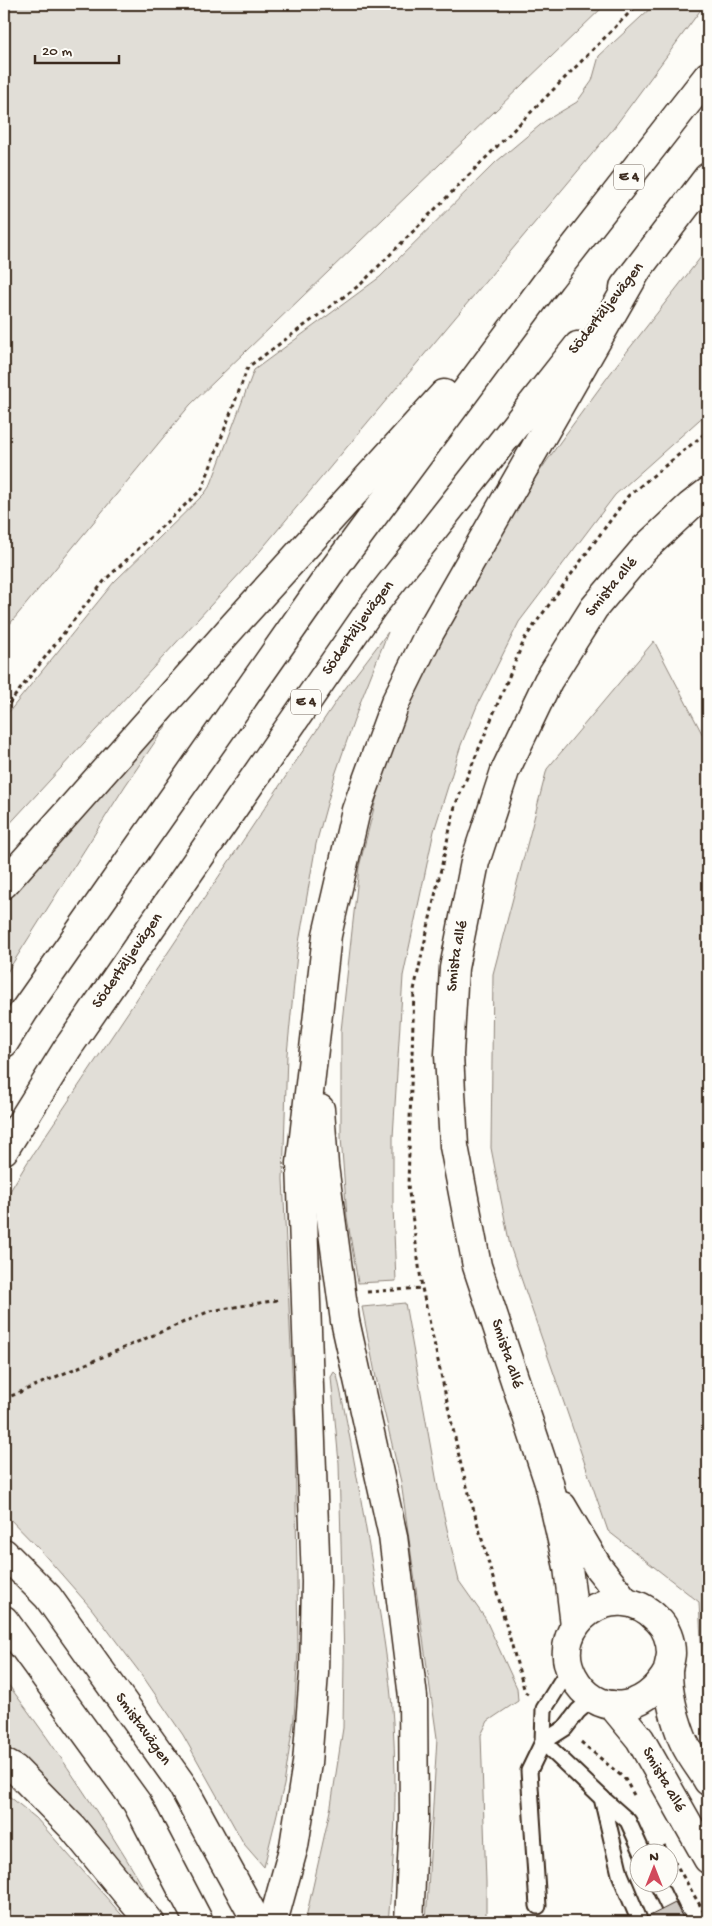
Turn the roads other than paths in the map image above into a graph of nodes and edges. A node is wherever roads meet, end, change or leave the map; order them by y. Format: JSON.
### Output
{"nodes":[{"id":1,"x":708,"y":76,"type":"edge"},
{"id":2,"x":708,"y":177,"type":"edge"},
{"id":3,"x":636,"y":272,"type":"junction"},
{"id":4,"x":550,"y":278,"type":"junction"},
{"id":5,"x":708,"y":492,"type":"edge"},
{"id":6,"x":4,"y":884,"type":"edge"},
{"id":7,"x":314,"y":1040,"type":"junction"},
{"id":8,"x":4,"y":1044,"type":"edge"},
{"id":9,"x":4,"y":1150,"type":"edge"},
{"id":10,"x":549,"y":1483,"type":"junction"},
{"id":11,"x":4,"y":1552,"type":"edge"},
{"id":12,"x":625,"y":1600,"type":"junction"},
{"id":13,"x":4,"y":1620,"type":"edge"},
{"id":14,"x":575,"y":1625,"type":"junction"},
{"id":15,"x":569,"y":1669,"type":"junction"},
{"id":16,"x":668,"y":1672,"type":"junction"},
{"id":17,"x":602,"y":1702,"type":"junction"},
{"id":18,"x":543,"y":1742,"type":"junction"},
{"id":19,"x":4,"y":1762,"type":"edge"},
{"id":20,"x":708,"y":1781,"type":"edge"},
{"id":21,"x":602,"y":1798,"type":"junction"},
{"id":22,"x":638,"y":1844,"type":"edge"},
{"id":23,"x":708,"y":1859,"type":"edge"},
{"id":24,"x":663,"y":1894,"type":"edge"},
{"id":25,"x":538,"y":1906,"type":"dead end"},
{"id":26,"x":675,"y":1919,"type":"edge"},
{"id":27,"x":150,"y":1922,"type":"edge"},
{"id":28,"x":199,"y":1922,"type":"edge"},
{"id":29,"x":258,"y":1922,"type":"edge"},
{"id":30,"x":273,"y":1922,"type":"edge"},
{"id":31,"x":409,"y":1922,"type":"edge"},
{"id":32,"x":640,"y":1922,"type":"edge"}],
"edges":[{"from":1,"to":4,"type":"main road","number":"E 4"},
{"from":2,"to":3,"type":"main road","name":"Södertäljevägen","number":"E 4"},
{"from":3,"to":7,"type":"main road"},
{"from":3,"to":9,"type":"main road","name":"Södertäljevägen","number":"E 4"},
{"from":4,"to":6,"type":"main road"},
{"from":4,"to":8,"type":"main road","number":"E 4"},
{"from":5,"to":10,"type":"main road","name":"Smista allé"},
{"from":7,"to":30,"type":"main road"},
{"from":7,"to":31,"type":"main road"},
{"from":10,"to":12,"type":"main road","name":"Smista allé"},
{"from":10,"to":14,"type":"main road","name":"Smista allé"},
{"from":11,"to":29,"type":"main road","name":"Smistavägen"},
{"from":12,"to":14,"type":"main road"},
{"from":12,"to":16,"type":"main road","name":"Smista allé"},
{"from":13,"to":28,"type":"main road"},
{"from":14,"to":15,"type":"main road","name":"Smista allé"},
{"from":15,"to":17,"type":"main road","name":"Smista allé"},
{"from":15,"to":18,"type":"lane"},
{"from":16,"to":17,"type":"main road"},
{"from":16,"to":20,"type":"main road","name":"Smista allé"},
{"from":17,"to":18,"type":"lane"},
{"from":17,"to":23,"type":"main road","name":"Smista allé"},
{"from":18,"to":21,"type":"lane"},
{"from":18,"to":25,"type":"lane"},
{"from":19,"to":27,"type":"main road"},
{"from":21,"to":22,"type":"lane"},
{"from":21,"to":32,"type":"lane"},
{"from":24,"to":26,"type":"lane"}]}
